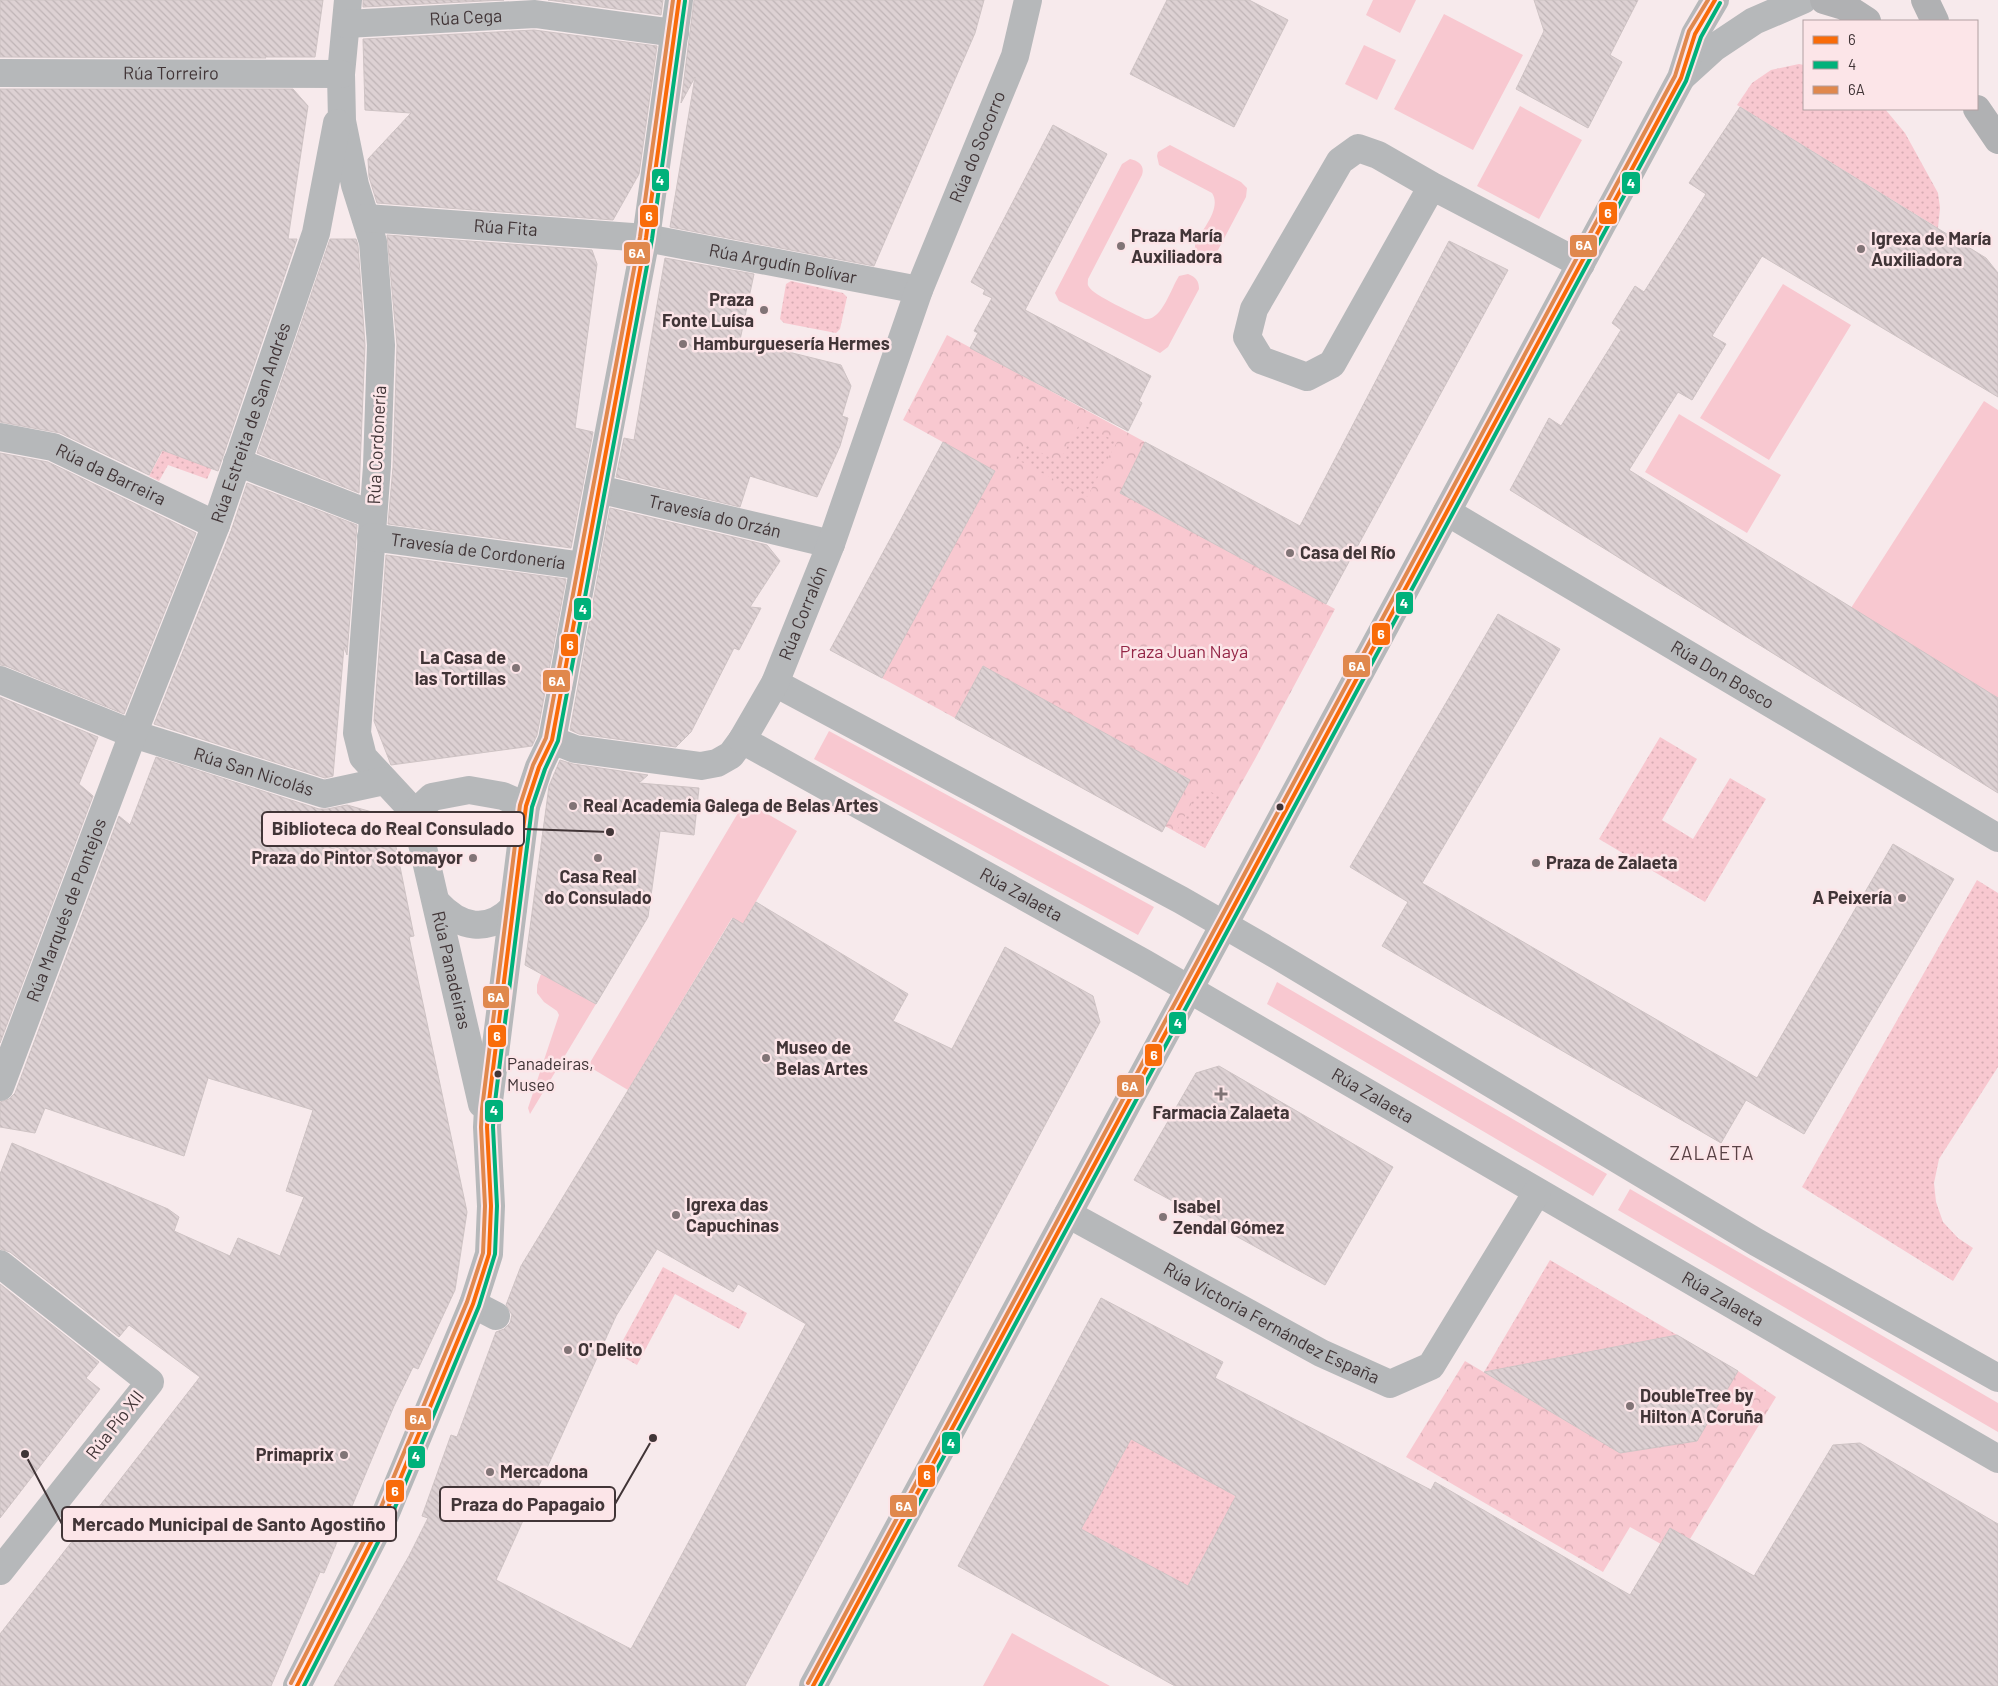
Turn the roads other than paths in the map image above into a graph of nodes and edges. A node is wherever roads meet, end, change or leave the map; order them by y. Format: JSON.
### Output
{"nodes":[{"id":1,"x":679,"y":0,"type":"edge"},
{"id":2,"x":1028,"y":0,"type":"edge"},
{"id":3,"x":1715,"y":0,"type":"edge"},
{"id":4,"x":1803,"y":0,"type":"edge"},
{"id":5,"x":1824,"y":0,"type":"edge"},
{"id":6,"x":1925,"y":0,"type":"edge"},
{"id":7,"x":347,"y":12,"type":"edge"},
{"id":8,"x":1866,"y":20,"type":"edge"},
{"id":9,"x":1935,"y":20,"type":"edge"},
{"id":10,"x":675,"y":32,"type":"junction"},
{"id":11,"x":0,"y":73,"type":"edge"},
{"id":12,"x":341,"y":74,"type":"junction"},
{"id":13,"x":1681,"y":78,"type":"junction"},
{"id":14,"x":341,"y":104,"type":"junction"},
{"id":15,"x":1978,"y":110,"type":"edge"},
{"id":16,"x":1998,"y":140,"type":"edge"},
{"id":17,"x":1432,"y":186,"type":"junction"},
{"id":18,"x":366,"y":218,"type":"junction"},
{"id":19,"x":646,"y":238,"type":"junction"},
{"id":20,"x":1581,"y":264,"type":"junction"},
{"id":21,"x":919,"y":290,"type":"junction"},
{"id":22,"x":0,"y":437,"type":"edge"},
{"id":23,"x":237,"y":462,"type":"junction"},
{"id":24,"x":598,"y":489,"type":"junction"},
{"id":25,"x":1447,"y":512,"type":"junction"},
{"id":26,"x":216,"y":525,"type":"junction"},
{"id":27,"x":372,"y":526,"type":"junction"},
{"id":28,"x":831,"y":544,"type":"junction"},
{"id":29,"x":584,"y":566,"type":"junction"},
{"id":30,"x":0,"y":680,"type":"edge"},
{"id":31,"x":775,"y":683,"type":"junction"},
{"id":32,"x":133,"y":734,"type":"junction"},
{"id":33,"x":552,"y":740,"type":"junction"},
{"id":34,"x":742,"y":740,"type":"junction"},
{"id":35,"x":384,"y":781,"type":"junction"},
{"id":36,"x":526,"y":806,"type":"junction"},
{"id":37,"x":415,"y":813,"type":"junction"},
{"id":38,"x":1998,"y":838,"type":"edge"},
{"id":39,"x":437,"y":903,"type":"junction"},
{"id":40,"x":513,"y":908,"type":"junction"},
{"id":41,"x":1224,"y":925,"type":"junction"},
{"id":42,"x":1189,"y":990,"type":"junction"},
{"id":43,"x":0,"y":1087,"type":"edge"},
{"id":44,"x":487,"y":1127,"type":"junction"},
{"id":45,"x":1537,"y":1192,"type":"junction"},
{"id":46,"x":1068,"y":1214,"type":"junction"},
{"id":47,"x":0,"y":1264,"type":"edge"},
{"id":48,"x":1998,"y":1378,"type":"edge"},
{"id":49,"x":1998,"y":1459,"type":"edge"},
{"id":50,"x":0,"y":1571,"type":"edge"},
{"id":51,"x":297,"y":1686,"type":"edge"},
{"id":52,"x":813,"y":1686,"type":"edge"}],
"edges":[{"from":1,"to":10,"type":"street","name":"Rúa Panadeiras"},
{"from":2,"to":21,"type":"street","name":"Rúa do Socorro"},
{"from":3,"to":13,"type":"street"},
{"from":4,"to":13,"type":"street"},
{"from":5,"to":8,"type":"main road"},
{"from":6,"to":9,"type":"main road"},
{"from":7,"to":10,"type":"street","name":"Rúa Cega"},
{"from":7,"to":12,"type":"street"},
{"from":10,"to":19,"type":"street","name":"Rúa Panadeiras"},
{"from":11,"to":12,"type":"street","name":"Rúa Torreiro"},
{"from":12,"to":14,"type":"street"},
{"from":13,"to":20,"type":"street"},
{"from":14,"to":18,"type":"street","name":"Rúa Cordonería"},
{"from":14,"to":23,"type":"street","name":"Rúa Estreita de San Andrés"},
{"from":15,"to":16,"type":"main road"},
{"from":17,"to":17,"type":"street"},
{"from":17,"to":20,"type":"street"},
{"from":18,"to":19,"type":"street","name":"Rúa Fita"},
{"from":18,"to":27,"type":"street","name":"Rúa Cordonería"},
{"from":19,"to":21,"type":"street","name":"Rúa Argudín Bolívar"},
{"from":19,"to":24,"type":"street","name":"Rúa Panadeiras"},
{"from":20,"to":25,"type":"street"},
{"from":21,"to":28,"type":"street","name":"Rúa Corralón"},
{"from":22,"to":26,"type":"street","name":"Rúa da Barreira"},
{"from":23,"to":26,"type":"street","name":"Rúa Estreita de San Andrés"},
{"from":23,"to":27,"type":"street","name":"Travesía de Cordonería"},
{"from":24,"to":28,"type":"street","name":"Travesía do Orzán"},
{"from":24,"to":29,"type":"street","name":"Rúa Panadeiras"},
{"from":25,"to":38,"type":"street","name":"Rúa Don Bosco"},
{"from":25,"to":41,"type":"street"},
{"from":26,"to":32,"type":"street","name":"Rúa Estreita de San Andrés"},
{"from":27,"to":29,"type":"street","name":"Travesía de Cordonería"},
{"from":27,"to":35,"type":"street","name":"Rúa Cordonería"},
{"from":28,"to":31,"type":"street","name":"Rúa Corralón"},
{"from":29,"to":33,"type":"street","name":"Rúa Panadeiras"},
{"from":30,"to":32,"type":"street","name":"Rúa San Nicolás"},
{"from":31,"to":34,"type":"street","name":"Rúa Corralón"},
{"from":31,"to":41,"type":"street"},
{"from":32,"to":35,"type":"street","name":"Rúa San Nicolás"},
{"from":32,"to":43,"type":"street","name":"Rúa Marqués de Pontejos"},
{"from":33,"to":34,"type":"street","name":"Rúa Corralón"},
{"from":33,"to":36,"type":"street","name":"Rúa Panadeiras"},
{"from":34,"to":42,"type":"street","name":"Rúa Zalaeta"},
{"from":35,"to":37,"type":"street"},
{"from":36,"to":37,"type":"street"},
{"from":36,"to":40,"type":"street","name":"Rúa Panadeiras"},
{"from":37,"to":39,"type":"street","name":"Rúa Panadeiras"},
{"from":39,"to":40,"type":"street"},
{"from":39,"to":44,"type":"street","name":"Rúa Panadeiras"},
{"from":40,"to":44,"type":"street","name":"Rúa Panadeiras"},
{"from":41,"to":42,"type":"street"},
{"from":41,"to":48,"type":"street"},
{"from":42,"to":45,"type":"street","name":"Rúa Zalaeta"},
{"from":42,"to":46,"type":"street"},
{"from":44,"to":51,"type":"street","name":"Rúa Panadeiras"},
{"from":45,"to":46,"type":"street","name":"Rúa Victoria Fernández España"},
{"from":45,"to":49,"type":"street","name":"Rúa Zalaeta"},
{"from":46,"to":52,"type":"street"},
{"from":47,"to":50,"type":"street","name":"Rúa Pío XII"}]}
